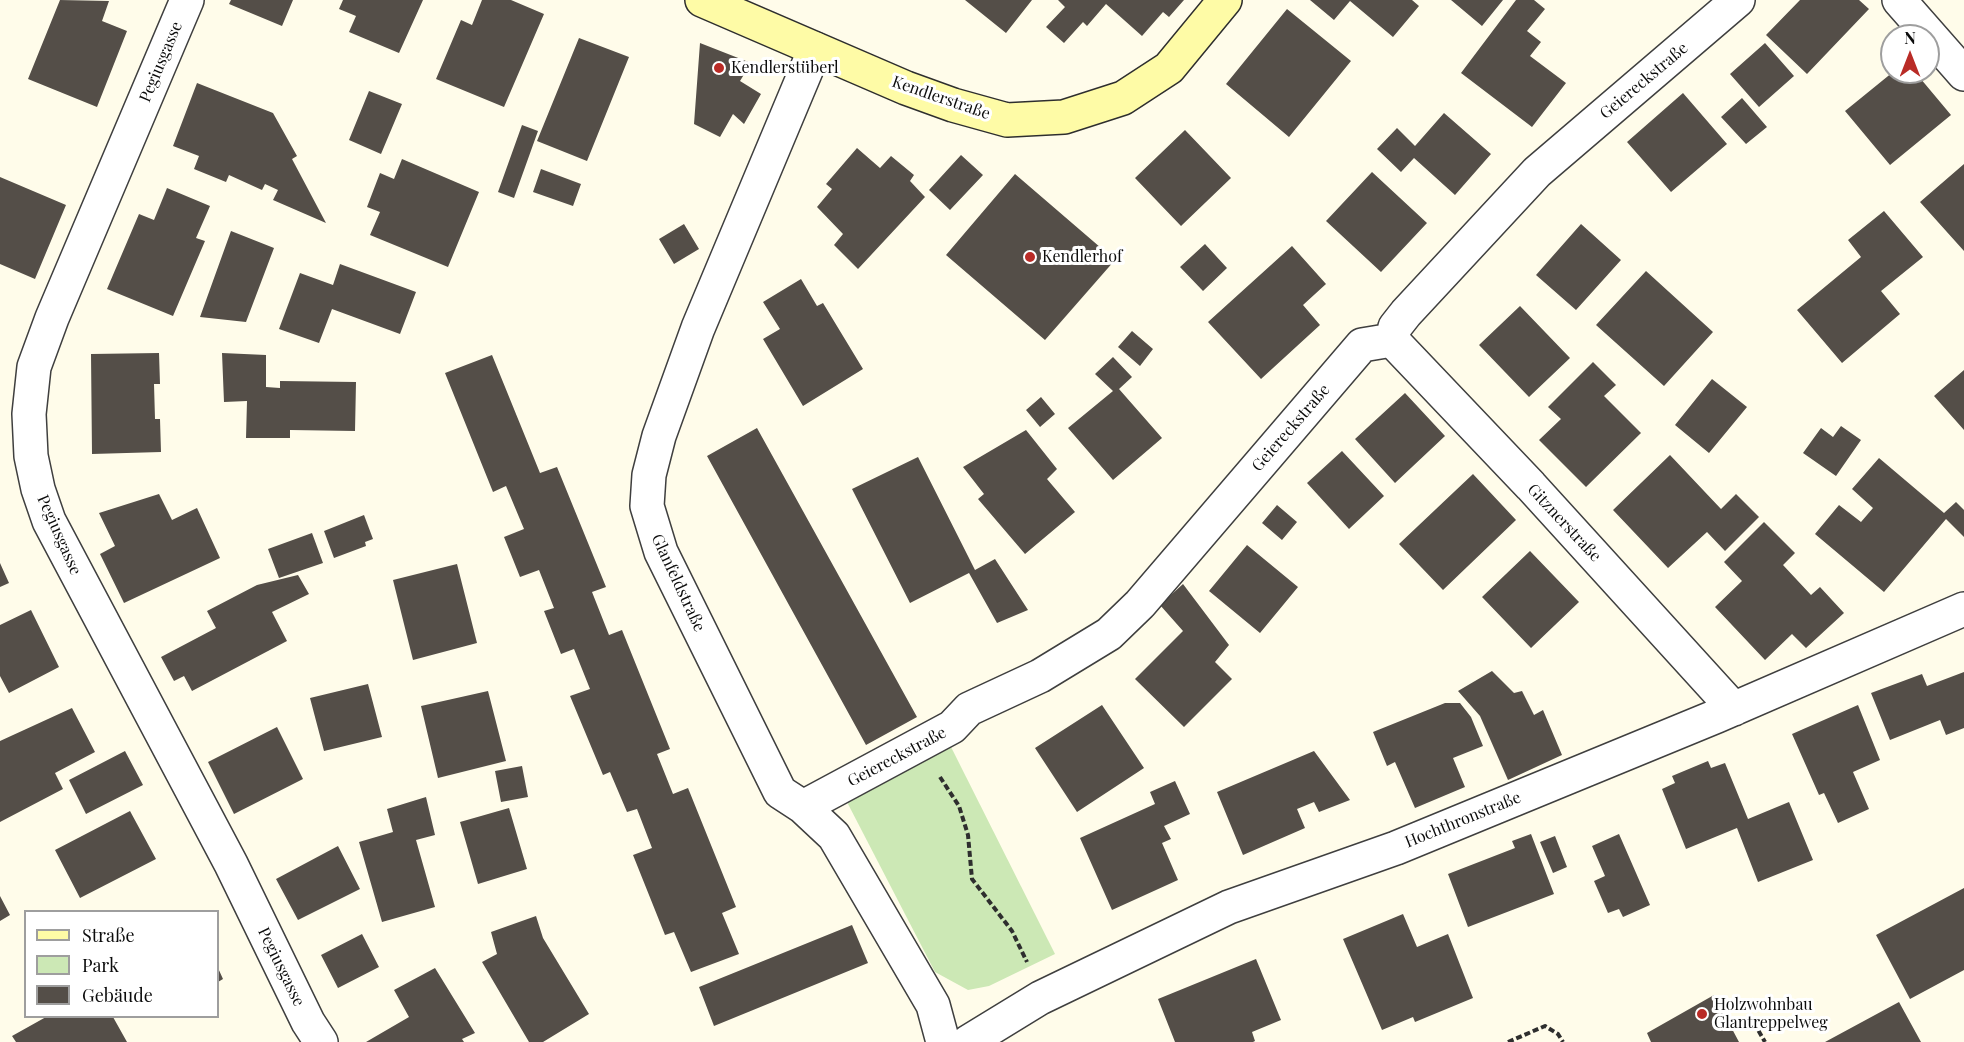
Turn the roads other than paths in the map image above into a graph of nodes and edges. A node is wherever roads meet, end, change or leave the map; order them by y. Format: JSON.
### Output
{"nodes":[{"id":1,"x":187,"y":0,"type":"edge"},
{"id":2,"x":702,"y":0,"type":"edge"},
{"id":3,"x":1225,"y":0,"type":"edge"},
{"id":4,"x":1738,"y":0,"type":"edge"},
{"id":5,"x":1899,"y":0,"type":"edge"},
{"id":6,"x":815,"y":49,"type":"junction"},
{"id":7,"x":1964,"y":74,"type":"edge"},
{"id":8,"x":1392,"y":340,"type":"junction"},
{"id":9,"x":1964,"y":609,"type":"edge"},
{"id":10,"x":1734,"y":709,"type":"junction"},
{"id":11,"x":803,"y":807,"type":"junction"},
{"id":12,"x":321,"y":1042,"type":"edge"},
{"id":13,"x":943,"y":1042,"type":"edge"},
{"id":14,"x":968,"y":1042,"type":"edge"}],
"edges":[{"from":1,"to":12,"type":"street","name":"Pegiusgasse"},
{"from":2,"to":6,"type":"street","name":"Kendlerstraße"},
{"from":3,"to":6,"type":"street","name":"Kendlerstraße"},
{"from":4,"to":8,"type":"street","name":"Geiereckstraße"},
{"from":5,"to":7,"type":"street"},
{"from":6,"to":11,"type":"street","name":"Glanfeldstraße"},
{"from":8,"to":10,"type":"street","name":"Gitznerstraße"},
{"from":8,"to":11,"type":"street","name":"Geiereckstraße"},
{"from":9,"to":10,"type":"street","name":"Hochthronstraße"},
{"from":10,"to":14,"type":"street","name":"Hochthronstraße"},
{"from":11,"to":13,"type":"street","name":"Glanfeldstraße"}]}
